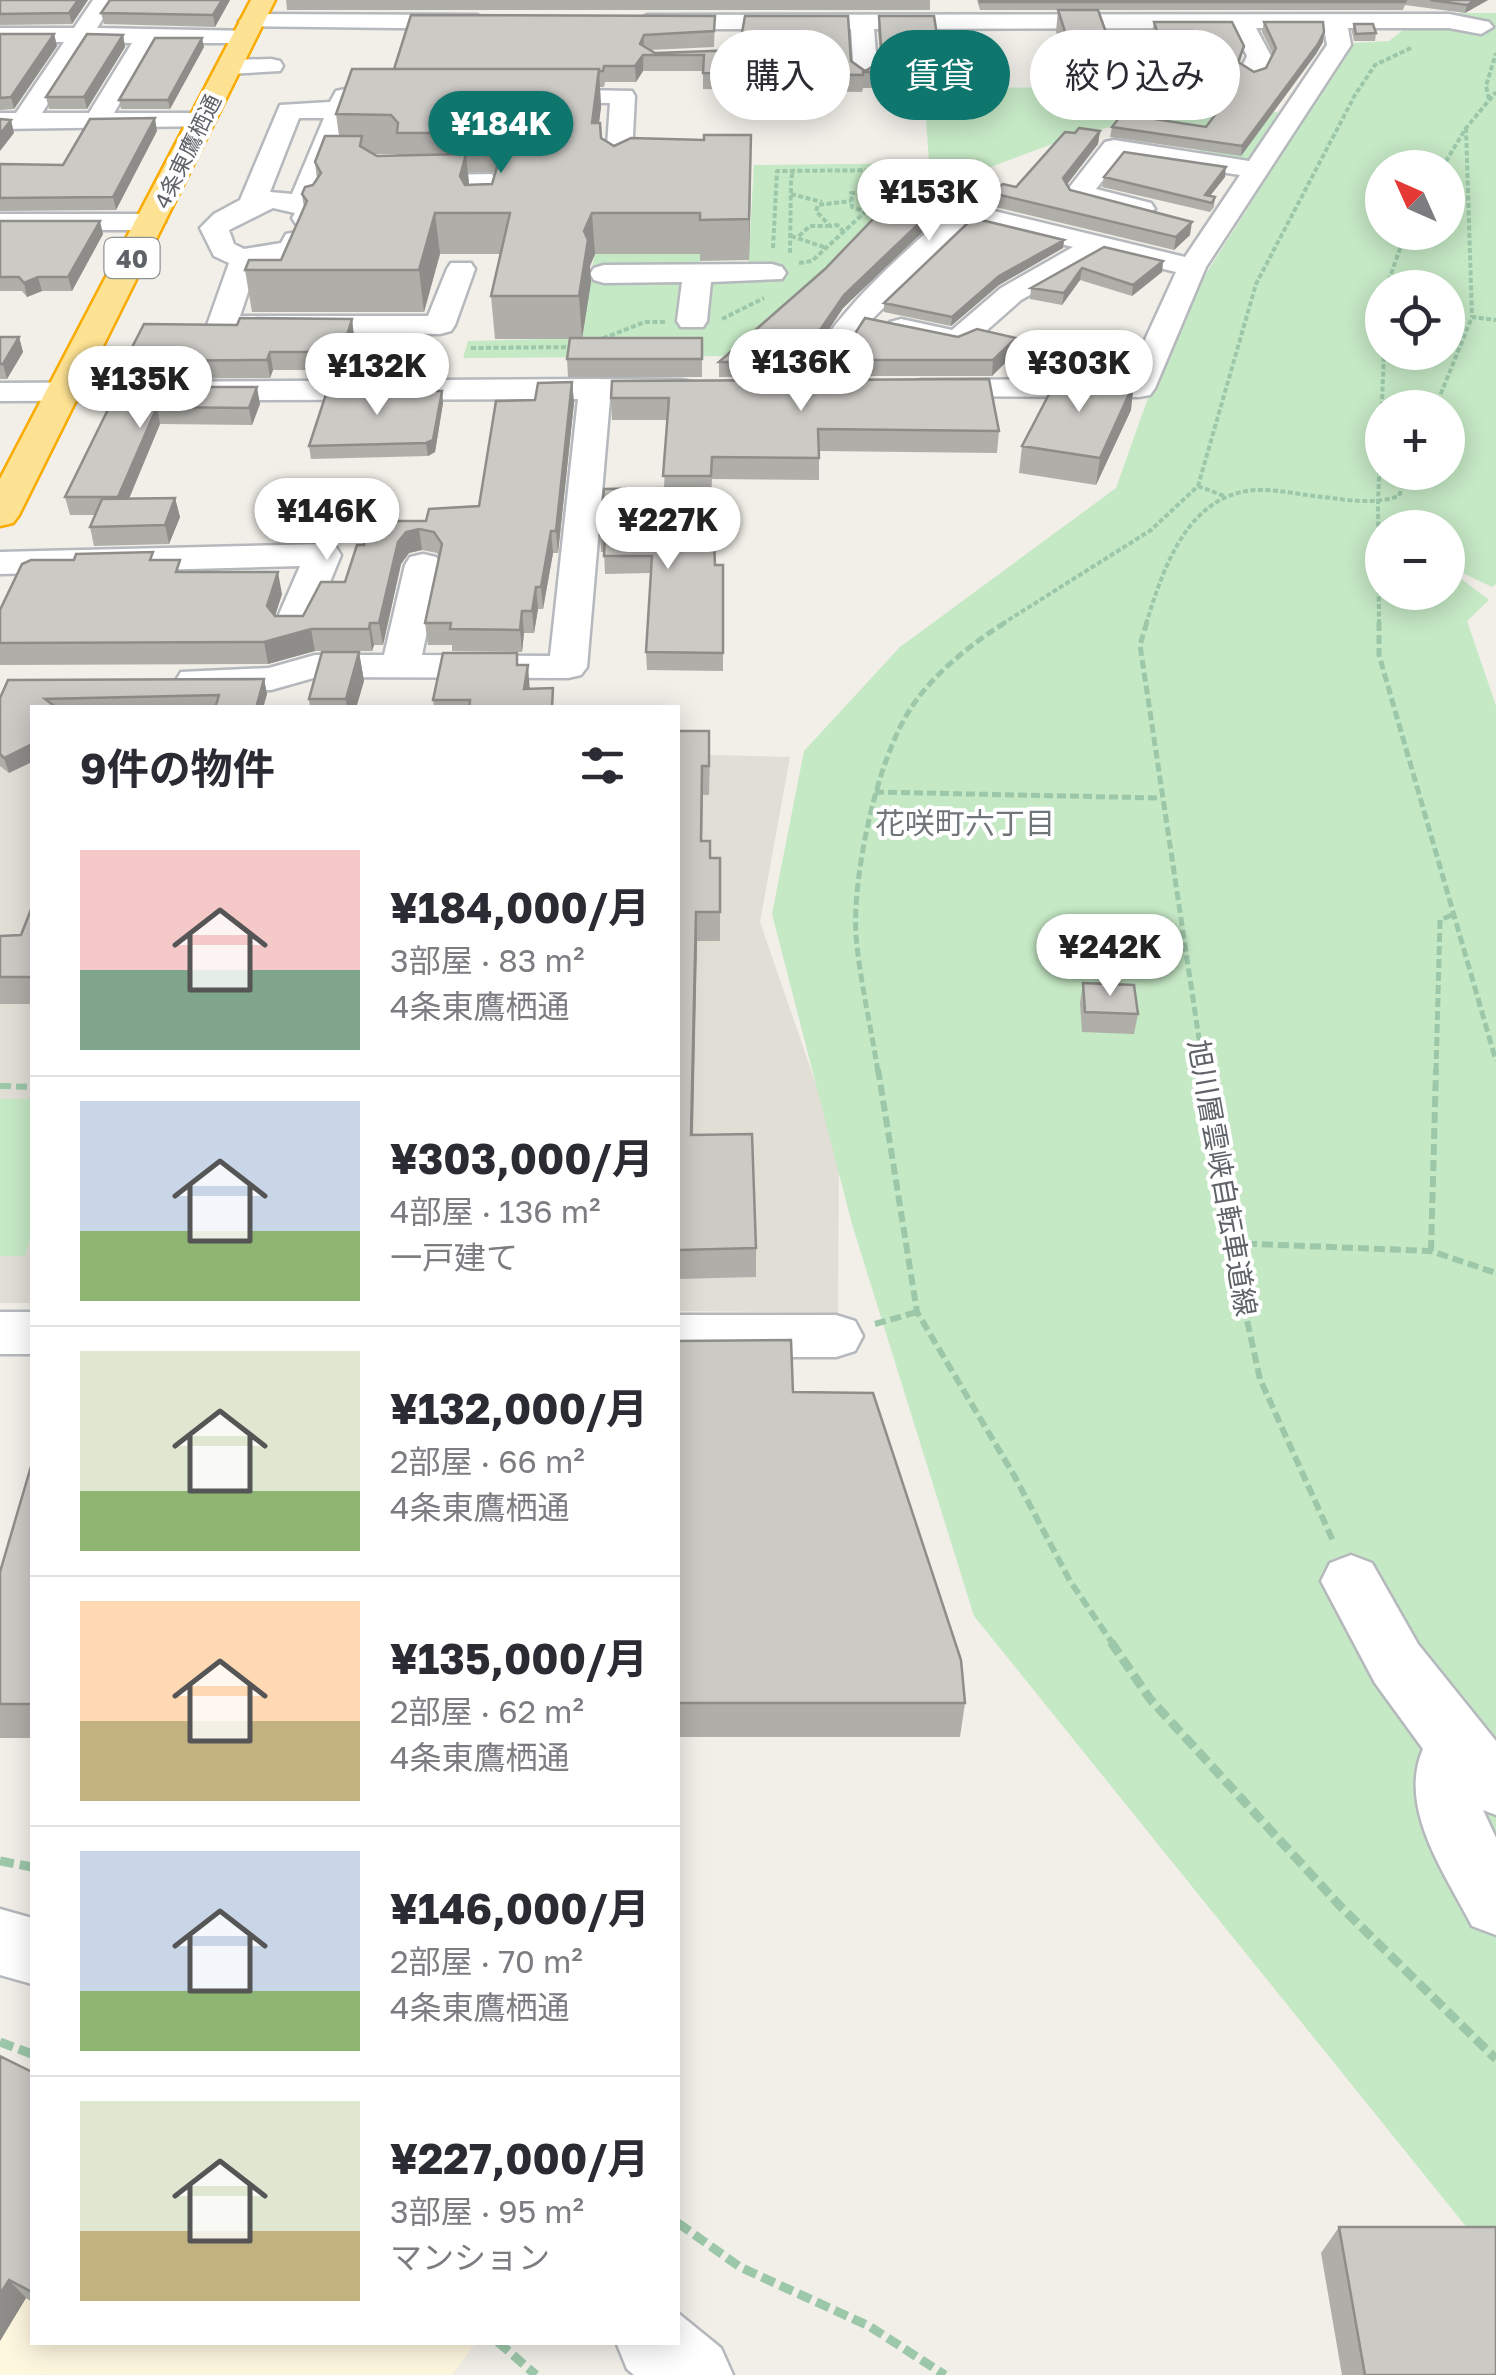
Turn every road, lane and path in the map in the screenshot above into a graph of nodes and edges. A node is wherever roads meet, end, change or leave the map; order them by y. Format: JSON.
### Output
{"nodes":[{"id":1,"x":104,"y":0,"type":"edge"},
{"id":2,"x":1082,"y":0,"type":"edge"},
{"id":3,"x":1366,"y":0,"type":"edge"},
{"id":4,"x":1443,"y":0,"type":"edge"},
{"id":5,"x":390,"y":11,"type":"edge"},
{"id":6,"x":1149,"y":11,"type":"edge"},
{"id":7,"x":1186,"y":11,"type":"edge"},
{"id":8,"x":642,"y":14,"type":"edge"},
{"id":9,"x":1244,"y":14,"type":"edge"},
{"id":10,"x":726,"y":21,"type":"edge"},
{"id":11,"x":948,"y":21,"type":"edge"},
{"id":12,"x":1380,"y":21,"type":"junction"},
{"id":13,"x":1405,"y":21,"type":"junction"},
{"id":14,"x":493,"y":22,"type":"edge"},
{"id":15,"x":862,"y":22,"type":"junction"},
{"id":16,"x":1061,"y":22,"type":"junction"},
{"id":17,"x":1335,"y":22,"type":"junction"},
{"id":18,"x":1482,"y":26,"type":"joint"},
{"id":19,"x":0,"y":35,"type":"edge"},
{"id":20,"x":81,"y":35,"type":"junction"},
{"id":21,"x":244,"y":35,"type":"edge"},
{"id":22,"x":148,"y":36,"type":"junction"},
{"id":23,"x":286,"y":38,"type":"dead end"},
{"id":24,"x":1496,"y":53,"type":"edge"},
{"id":25,"x":271,"y":66,"type":"dead end"},
{"id":26,"x":1252,"y":71,"type":"edge"},
{"id":27,"x":866,"y":77,"type":"edge"},
{"id":28,"x":1496,"y":92,"type":"edge"},
{"id":29,"x":424,"y":96,"type":"edge"},
{"id":30,"x":504,"y":96,"type":"edge"},
{"id":31,"x":1489,"y":99,"type":"junction"},
{"id":32,"x":339,"y":110,"type":"junction"},
{"id":33,"x":12,"y":121,"type":"edge"},
{"id":34,"x":98,"y":121,"type":"junction"},
{"id":35,"x":202,"y":121,"type":"junction"},
{"id":36,"x":1466,"y":128,"type":"junction"},
{"id":37,"x":1453,"y":150,"type":"edge"},
{"id":38,"x":316,"y":164,"type":"junction"},
{"id":39,"x":352,"y":164,"type":"edge"},
{"id":40,"x":387,"y":164,"type":"edge"},
{"id":41,"x":1258,"y":170,"type":"junction"},
{"id":42,"x":618,"y":174,"type":"edge"},
{"id":43,"x":776,"y":181,"type":"dead end"},
{"id":44,"x":791,"y":181,"type":"junction"},
{"id":45,"x":791,"y":194,"type":"junction"},
{"id":46,"x":852,"y":201,"type":"junction"},
{"id":47,"x":253,"y":202,"type":"junction"},
{"id":48,"x":828,"y":204,"type":"junction"},
{"id":49,"x":482,"y":217,"type":"edge"},
{"id":50,"x":0,"y":222,"type":"edge"},
{"id":51,"x":150,"y":225,"type":"junction"},
{"id":52,"x":830,"y":226,"type":"junction"},
{"id":53,"x":299,"y":227,"type":"junction"},
{"id":54,"x":1219,"y":230,"type":"junction"},
{"id":55,"x":844,"y":232,"type":"junction"},
{"id":56,"x":794,"y":236,"type":"junction"},
{"id":57,"x":1098,"y":244,"type":"junction"},
{"id":58,"x":827,"y":248,"type":"junction"},
{"id":59,"x":222,"y":252,"type":"junction"},
{"id":60,"x":461,"y":268,"type":"dead end"},
{"id":61,"x":1192,"y":268,"type":"junction"},
{"id":62,"x":604,"y":274,"type":"dead end"},
{"id":63,"x":697,"y":274,"type":"junction"},
{"id":64,"x":772,"y":274,"type":"dead end"},
{"id":65,"x":258,"y":289,"type":"junction"},
{"id":66,"x":1472,"y":317,"type":"junction"},
{"id":67,"x":856,"y":319,"type":"junction"},
{"id":68,"x":1496,"y":320,"type":"edge"},
{"id":69,"x":206,"y":322,"type":"junction"},
{"id":70,"x":692,"y":322,"type":"dead end"},
{"id":71,"x":323,"y":352,"type":"edge"},
{"id":72,"x":1383,"y":370,"type":"edge"},
{"id":73,"x":596,"y":388,"type":"junction"},
{"id":74,"x":713,"y":389,"type":"edge"},
{"id":75,"x":886,"y":389,"type":"edge"},
{"id":76,"x":772,"y":390,"type":"edge"},
{"id":77,"x":811,"y":390,"type":"junction"},
{"id":78,"x":848,"y":390,"type":"edge"},
{"id":79,"x":1442,"y":390,"type":"edge"},
{"id":80,"x":62,"y":391,"type":"junction"},
{"id":81,"x":0,"y":392,"type":"edge"},
{"id":82,"x":1198,"y":486,"type":"junction"},
{"id":83,"x":1400,"y":490,"type":"edge"},
{"id":84,"x":1224,"y":496,"type":"junction"},
{"id":85,"x":1378,"y":503,"type":"junction"},
{"id":86,"x":0,"y":515,"type":"edge"},
{"id":87,"x":0,"y":563,"type":"edge"},
{"id":88,"x":423,"y":564,"type":"dead end"},
{"id":89,"x":292,"y":626,"type":"edge"},
{"id":90,"x":400,"y":668,"type":"junction"},
{"id":91,"x":155,"y":680,"type":"edge"},
{"id":92,"x":875,"y":792,"type":"junction"},
{"id":93,"x":1161,"y":798,"type":"junction"},
{"id":94,"x":1452,"y":915,"type":"junction"},
{"id":95,"x":1496,"y":1061,"type":"edge"},
{"id":96,"x":0,"y":1086,"type":"edge"},
{"id":97,"x":30,"y":1087,"type":"edge"},
{"id":98,"x":1230,"y":1244,"type":"junction"},
{"id":99,"x":1430,"y":1251,"type":"junction"},
{"id":100,"x":1496,"y":1273,"type":"edge"},
{"id":101,"x":0,"y":1333,"type":"edge"},
{"id":102,"x":30,"y":1333,"type":"edge"},
{"id":103,"x":680,"y":1336,"type":"edge"},
{"id":104,"x":836,"y":1336,"type":"dead end"},
{"id":105,"x":1352,"y":1580,"type":"joint"},
{"id":106,"x":1477,"y":1766,"type":"edge"},
{"id":107,"x":0,"y":1861,"type":"edge"},
{"id":108,"x":30,"y":1867,"type":"edge"},
{"id":109,"x":1496,"y":1903,"type":"edge"},
{"id":110,"x":0,"y":1942,"type":"edge"},
{"id":111,"x":30,"y":1950,"type":"edge"},
{"id":112,"x":0,"y":2042,"type":"edge"},
{"id":113,"x":30,"y":2053,"type":"edge"},
{"id":114,"x":1496,"y":2059,"type":"edge"},
{"id":115,"x":680,"y":2223,"type":"edge"},
{"id":116,"x":501,"y":2345,"type":"edge"},
{"id":117,"x":658,"y":2345,"type":"edge"},
{"id":118,"x":536,"y":2375,"type":"edge"},
{"id":119,"x":694,"y":2375,"type":"edge"},
{"id":120,"x":946,"y":2375,"type":"edge"}],
"edges":[{"from":1,"to":20,"type":"street"},
{"from":2,"to":16,"type":"street"},
{"from":3,"to":12,"type":"street"},
{"from":4,"to":13,"type":"street"},
{"from":5,"to":14,"type":"street"},
{"from":5,"to":21,"type":"street"},
{"from":6,"to":7,"type":"street"},
{"from":6,"to":16,"type":"street"},
{"from":7,"to":9,"type":"street"},
{"from":8,"to":10,"type":"street"},
{"from":9,"to":17,"type":"street"},
{"from":9,"to":26,"type":"street"},
{"from":10,"to":15,"type":"street"},
{"from":11,"to":15,"type":"street"},
{"from":11,"to":16,"type":"street"},
{"from":12,"to":13,"type":"street"},
{"from":12,"to":17,"type":"street"},
{"from":13,"to":18,"type":"street"},
{"from":15,"to":27,"type":"street"},
{"from":17,"to":41,"type":"street"},
{"from":18,"to":82,"type":"path"},
{"from":19,"to":20,"type":"street"},
{"from":20,"to":22,"type":"street"},
{"from":20,"to":33,"type":"street"},
{"from":21,"to":22,"type":"street"},
{"from":21,"to":23,"type":"street"},
{"from":21,"to":25,"type":"street"},
{"from":21,"to":35,"type":"highway","name":"4条東鷹栖通","number":"40"},
{"from":22,"to":34,"type":"street"},
{"from":24,"to":31,"type":"path"},
{"from":28,"to":31,"type":"path"},
{"from":29,"to":32,"type":"street"},
{"from":30,"to":42,"type":"street"},
{"from":31,"to":36,"type":"path"},
{"from":32,"to":38,"type":"street"},
{"from":32,"to":47,"type":"street"},
{"from":33,"to":34,"type":"street"},
{"from":34,"to":35,"type":"street"},
{"from":35,"to":51,"type":"highway","name":"4条東鷹栖通","number":"40"},
{"from":36,"to":37,"type":"path"},
{"from":36,"to":66,"type":"path"},
{"from":38,"to":39,"type":"street"},
{"from":38,"to":53,"type":"street"},
{"from":40,"to":49,"type":"street"},
{"from":41,"to":54,"type":"street"},
{"from":41,"to":54,"type":"street"},
{"from":43,"to":44,"type":"path"},
{"from":44,"to":45,"type":"path"},
{"from":44,"to":46,"type":"path"},
{"from":45,"to":48,"type":"path"},
{"from":45,"to":56,"type":"path"},
{"from":46,"to":48,"type":"path"},
{"from":46,"to":55,"type":"path"},
{"from":47,"to":53,"type":"street"},
{"from":47,"to":59,"type":"street"},
{"from":48,"to":52,"type":"path"},
{"from":50,"to":51,"type":"street"},
{"from":51,"to":59,"type":"street"},
{"from":51,"to":80,"type":"highway","name":"4条東鷹栖通","number":"40"},
{"from":52,"to":55,"type":"path"},
{"from":52,"to":56,"type":"path"},
{"from":53,"to":59,"type":"street"},
{"from":53,"to":65,"type":"street"},
{"from":54,"to":61,"type":"street"},
{"from":55,"to":58,"type":"path"},
{"from":56,"to":58,"type":"path"},
{"from":56,"to":58,"type":"path"},
{"from":57,"to":61,"type":"street"},
{"from":57,"to":67,"type":"street"},
{"from":57,"to":67,"type":"street"},
{"from":59,"to":65,"type":"street"},
{"from":60,"to":69,"type":"street"},
{"from":61,"to":75,"type":"street"},
{"from":62,"to":63,"type":"street"},
{"from":63,"to":64,"type":"street"},
{"from":63,"to":70,"type":"street"},
{"from":65,"to":69,"type":"street"},
{"from":66,"to":68,"type":"path"},
{"from":66,"to":79,"type":"path"},
{"from":67,"to":77,"type":"street"},
{"from":69,"to":71,"type":"street"},
{"from":72,"to":85,"type":"path"},
{"from":73,"to":74,"type":"street"},
{"from":73,"to":80,"type":"street"},
{"from":73,"to":90,"type":"street"},
{"from":76,"to":77,"type":"street"},
{"from":77,"to":78,"type":"street"},
{"from":80,"to":81,"type":"street"},
{"from":80,"to":86,"type":"highway","name":"4条東鷹栖通","number":"40"},
{"from":82,"to":84,"type":"path"},
{"from":82,"to":92,"type":"path"},
{"from":83,"to":85,"type":"path"},
{"from":84,"to":85,"type":"path"},
{"from":84,"to":93,"type":"path","name":"旭川層雲峡自転車道線"},
{"from":85,"to":94,"type":"path"},
{"from":87,"to":89,"type":"street"},
{"from":88,"to":90,"type":"street"},
{"from":90,"to":91,"type":"street"},
{"from":92,"to":93,"type":"path"},
{"from":92,"to":114,"type":"path"},
{"from":93,"to":98,"type":"path","name":"旭川層雲峡自転車道線"},
{"from":94,"to":95,"type":"path"},
{"from":94,"to":99,"type":"path"},
{"from":96,"to":97,"type":"path"},
{"from":98,"to":99,"type":"path"},
{"from":98,"to":105,"type":"path","name":"旭川層雲峡自転車道線"},
{"from":99,"to":100,"type":"path"},
{"from":101,"to":102,"type":"street"},
{"from":103,"to":104,"type":"street"},
{"from":105,"to":106,"type":"street"},
{"from":106,"to":109,"type":"street"},
{"from":107,"to":108,"type":"path"},
{"from":110,"to":111,"type":"street"},
{"from":112,"to":113,"type":"path"},
{"from":115,"to":120,"type":"path"},
{"from":116,"to":118,"type":"path"},
{"from":117,"to":119,"type":"street"}]}
